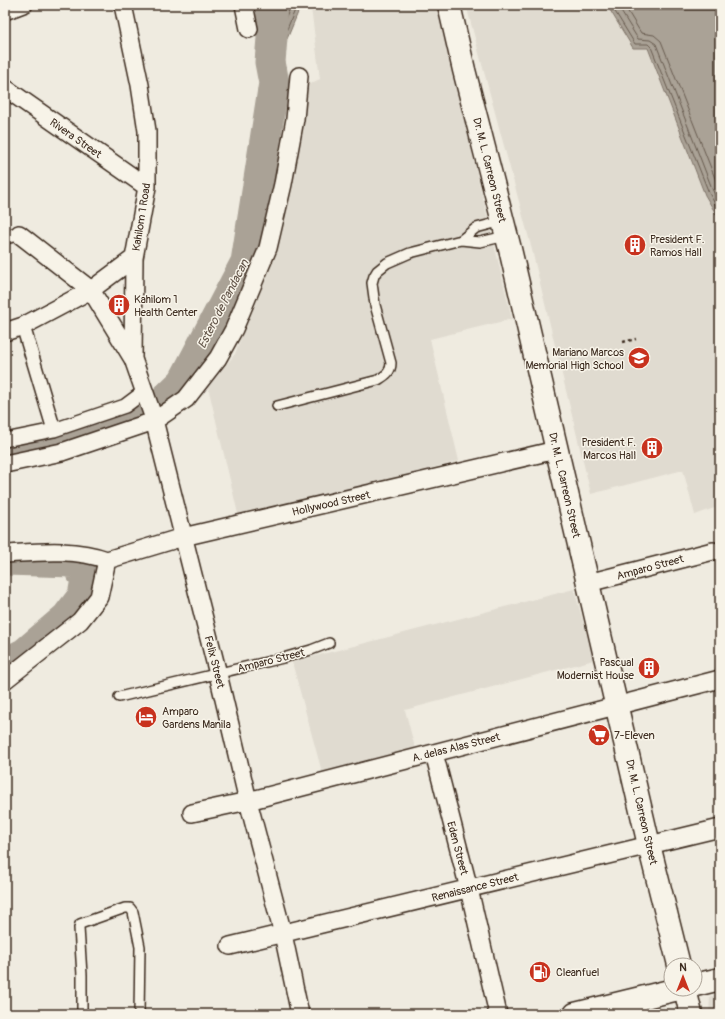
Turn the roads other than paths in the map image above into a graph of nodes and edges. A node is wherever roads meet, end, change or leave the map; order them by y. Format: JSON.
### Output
{"nodes":[{"id":1,"x":26,"y":5,"type":"edge"},
{"id":2,"x":123,"y":5,"type":"edge"},
{"id":3,"x":244,"y":5,"type":"edge"},
{"id":4,"x":449,"y":5,"type":"edge"},
{"id":5,"x":5,"y":13,"type":"edge"},
{"id":6,"x":249,"y":29,"type":"dead end"},
{"id":7,"x":299,"y":76,"type":"dead end"},
{"id":8,"x":5,"y":88,"type":"edge"},
{"id":9,"x":147,"y":187,"type":"junction"},
{"id":10,"x":505,"y":228,"type":"junction"},
{"id":11,"x":12,"y":235,"type":"edge"},
{"id":12,"x":461,"y":240,"type":"junction"},
{"id":13,"x":134,"y":258,"type":"junction"},
{"id":14,"x":91,"y":290,"type":"junction"},
{"id":15,"x":23,"y":326,"type":"junction"},
{"id":16,"x":5,"y":332,"type":"edge"},
{"id":17,"x":133,"y":359,"type":"junction"},
{"id":18,"x":145,"y":393,"type":"junction"},
{"id":19,"x":277,"y":406,"type":"dead end"},
{"id":20,"x":153,"y":418,"type":"junction"},
{"id":21,"x":54,"y":430,"type":"junction"},
{"id":22,"x":5,"y":440,"type":"edge"},
{"id":23,"x":556,"y":450,"type":"junction"},
{"id":24,"x":5,"y":464,"type":"edge"},
{"id":25,"x":183,"y":537,"type":"junction"},
{"id":26,"x":716,"y":550,"type":"edge"},
{"id":27,"x":5,"y":554,"type":"edge"},
{"id":28,"x":107,"y":560,"type":"junction"},
{"id":29,"x":588,"y":584,"type":"junction"},
{"id":30,"x":329,"y":643,"type":"dead end"},
{"id":31,"x":218,"y":674,"type":"junction"},
{"id":32,"x":720,"y":679,"type":"edge"},
{"id":33,"x":5,"y":680,"type":"edge"},
{"id":34,"x":118,"y":697,"type":"dead end"},
{"id":35,"x":617,"y":706,"type":"junction"},
{"id":36,"x":434,"y":753,"type":"junction"},
{"id":37,"x":248,"y":801,"type":"junction"},
{"id":38,"x":192,"y":813,"type":"dead end"},
{"id":39,"x":720,"y":828,"type":"edge"},
{"id":40,"x":649,"y":845,"type":"junction"},
{"id":41,"x":469,"y":889,"type":"junction"},
{"id":42,"x":283,"y":934,"type":"junction"},
{"id":43,"x":230,"y":946,"type":"dead end"},
{"id":44,"x":677,"y":957,"type":"edge"},
{"id":45,"x":720,"y":979,"type":"edge"},
{"id":46,"x":703,"y":983,"type":"edge"},
{"id":47,"x":663,"y":996,"type":"edge"},
{"id":48,"x":687,"y":997,"type":"edge"},
{"id":49,"x":641,"y":1006,"type":"edge"},
{"id":50,"x":596,"y":1012,"type":"edge"},
{"id":51,"x":82,"y":1014,"type":"edge"},
{"id":52,"x":139,"y":1014,"type":"edge"},
{"id":53,"x":300,"y":1014,"type":"edge"},
{"id":54,"x":498,"y":1014,"type":"edge"},
{"id":55,"x":575,"y":1014,"type":"edge"},
{"id":56,"x":691,"y":1014,"type":"edge"}],
"edges":[{"from":1,"to":5,"type":"street"},
{"from":2,"to":9,"type":"street","name":"Kahilom 1 Road"},
{"from":3,"to":6,"type":"street"},
{"from":4,"to":10,"type":"main road","name":"Dr. M. L. Carreon Street"},
{"from":7,"to":20,"type":"street"},
{"from":8,"to":9,"type":"street","name":"Rivera Street"},
{"from":9,"to":13,"type":"street","name":"Kahilom 1 Road"},
{"from":10,"to":12,"type":"lane"},
{"from":10,"to":12,"type":"lane"},
{"from":10,"to":23,"type":"main road","name":"Dr. M. L. Carreon Street"},
{"from":11,"to":14,"type":"street"},
{"from":12,"to":19,"type":"lane"},
{"from":13,"to":14,"type":"street","name":"Kahilom 1 Road"},
{"from":13,"to":17,"type":"street","name":"Felix Street"},
{"from":14,"to":15,"type":"street","name":"Kahilom 1 Road"},
{"from":14,"to":17,"type":"street","name":"Felix Street"},
{"from":15,"to":16,"type":"street","name":"Kahilom 1 Road"},
{"from":15,"to":21,"type":"street"},
{"from":17,"to":18,"type":"street","name":"Felix Street"},
{"from":18,"to":20,"type":"street","name":"Felix Street"},
{"from":18,"to":21,"type":"street"},
{"from":20,"to":24,"type":"street"},
{"from":20,"to":25,"type":"street","name":"Felix Street"},
{"from":21,"to":22,"type":"street"},
{"from":23,"to":25,"type":"street","name":"Hollywood Street"},
{"from":23,"to":29,"type":"main road","name":"Dr. M. L. Carreon Street"},
{"from":25,"to":28,"type":"street","name":"Hollywood Street"},
{"from":25,"to":31,"type":"street","name":"Felix Street"},
{"from":26,"to":29,"type":"street","name":"Amparo Street"},
{"from":27,"to":28,"type":"street"},
{"from":28,"to":33,"type":"street"},
{"from":29,"to":35,"type":"main road","name":"Dr. M. L. Carreon Street"},
{"from":30,"to":31,"type":"lane","name":"Amparo Street"},
{"from":31,"to":34,"type":"lane","name":"Amparo Street"},
{"from":31,"to":37,"type":"street","name":"Felix Street"},
{"from":32,"to":35,"type":"street","name":"A. delas Alas Street"},
{"from":35,"to":36,"type":"street","name":"A. delas Alas Street"},
{"from":35,"to":40,"type":"main road","name":"Dr. M. L. Carreon Street"},
{"from":36,"to":37,"type":"street","name":"A. delas Alas Street"},
{"from":36,"to":41,"type":"street","name":"Eden Street"},
{"from":37,"to":38,"type":"street","name":"A. delas Alas Street"},
{"from":37,"to":42,"type":"street","name":"Felix Street"},
{"from":39,"to":40,"type":"street","name":"Renaissance Street"},
{"from":40,"to":41,"type":"street","name":"Renaissance Street"},
{"from":40,"to":44,"type":"main road","name":"Dr. M. L. Carreon Street"},
{"from":41,"to":42,"type":"street","name":"Renaissance Street"},
{"from":41,"to":54,"type":"street","name":"Eden Street"},
{"from":42,"to":43,"type":"street","name":"Renaissance Street"},
{"from":42,"to":53,"type":"street","name":"Felix Street"},
{"from":45,"to":46,"type":"main road"},
{"from":47,"to":49,"type":"main road"},
{"from":48,"to":56,"type":"main road"},
{"from":49,"to":50,"type":"main road"},
{"from":50,"to":55,"type":"main road"},
{"from":51,"to":52,"type":"lane"}]}
